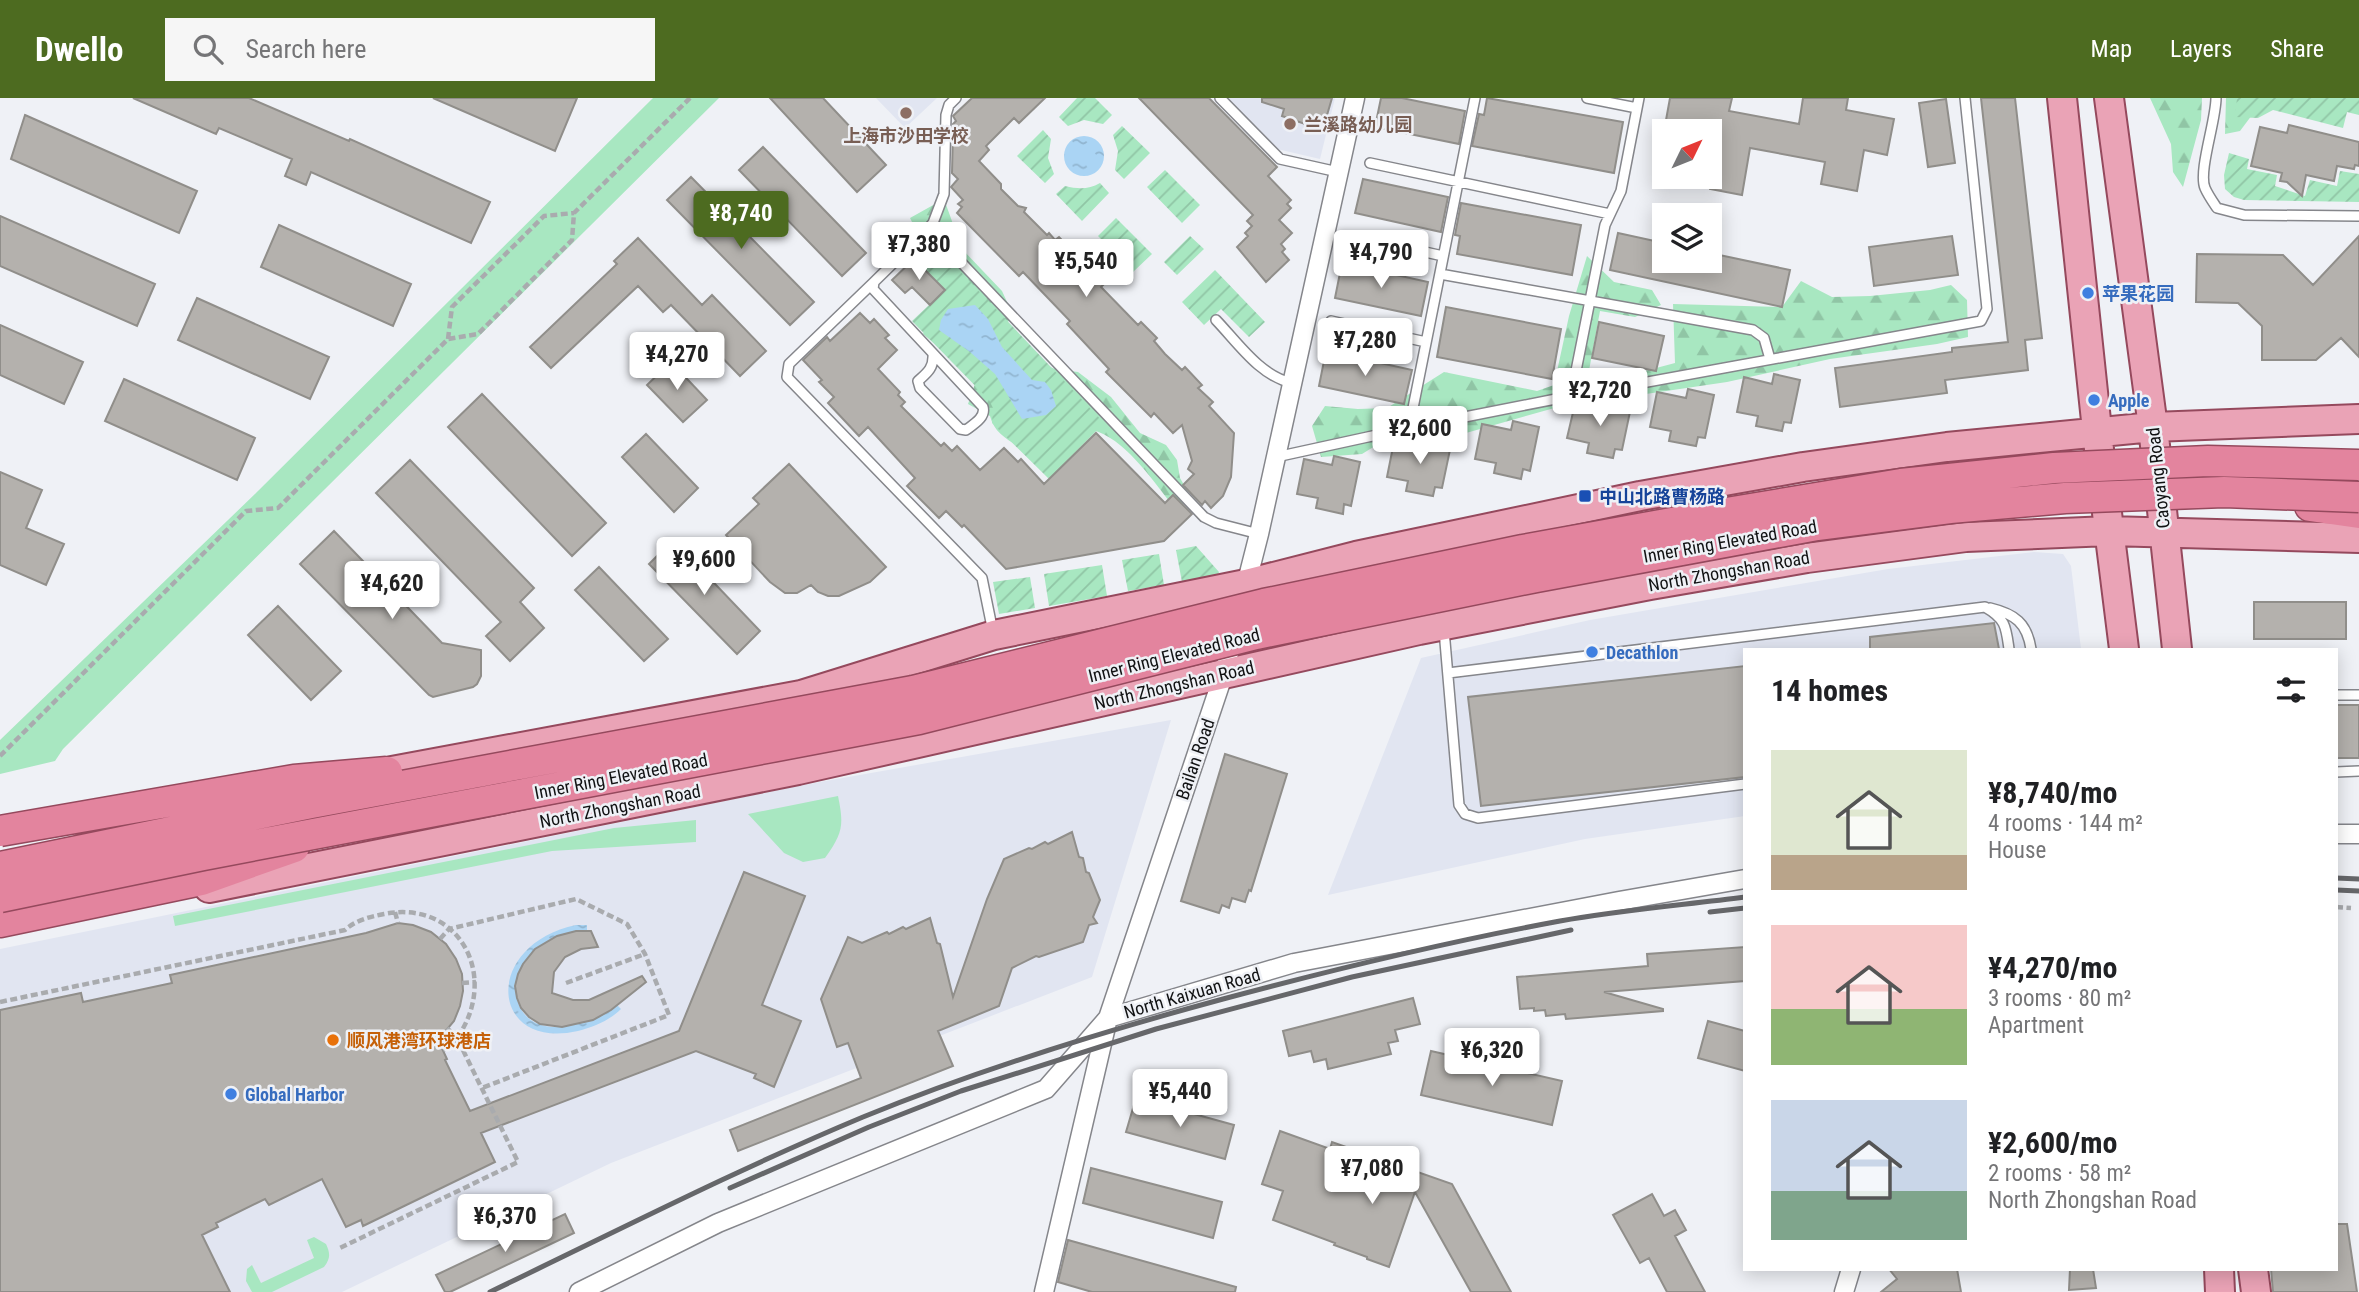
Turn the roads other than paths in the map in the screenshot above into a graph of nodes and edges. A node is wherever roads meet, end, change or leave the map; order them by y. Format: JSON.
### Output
{"nodes":[{"id":1,"x":956,"y":98,"type":"edge"},
{"id":2,"x":1220,"y":98,"type":"edge"},
{"id":3,"x":1355,"y":98,"type":"edge"},
{"id":4,"x":1475,"y":98,"type":"edge"},
{"id":5,"x":1587,"y":98,"type":"edge"},
{"id":6,"x":1965,"y":98,"type":"edge"},
{"id":7,"x":2062,"y":98,"type":"edge"},
{"id":8,"x":2109,"y":98,"type":"edge"},
{"id":9,"x":2216,"y":98,"type":"edge"},
{"id":10,"x":1638,"y":103,"type":"edge"},
{"id":11,"x":1370,"y":163,"type":"dead end"},
{"id":12,"x":1338,"y":172,"type":"junction"},
{"id":13,"x":1458,"y":182,"type":"junction"},
{"id":14,"x":1610,"y":214,"type":"junction"},
{"id":15,"x":2359,"y":216,"type":"edge"},
{"id":16,"x":933,"y":223,"type":"junction"},
{"id":17,"x":923,"y":234,"type":"junction"},
{"id":18,"x":1353,"y":236,"type":"dead end"},
{"id":19,"x":937,"y":237,"type":"junction"},
{"id":20,"x":1443,"y":256,"type":"junction"},
{"id":21,"x":1440,"y":274,"type":"junction"},
{"id":22,"x":874,"y":282,"type":"junction"},
{"id":23,"x":863,"y":293,"type":"junction"},
{"id":24,"x":877,"y":296,"type":"junction"},
{"id":25,"x":1590,"y":301,"type":"junction"},
{"id":26,"x":1216,"y":320,"type":"dead end"},
{"id":27,"x":1331,"y":321,"type":"dead end"},
{"id":28,"x":1426,"y":342,"type":"junction"},
{"id":29,"x":933,"y":354,"type":"junction"},
{"id":30,"x":1770,"y":359,"type":"junction"},
{"id":31,"x":1292,"y":383,"type":"junction"},
{"id":32,"x":1571,"y":396,"type":"junction"},
{"id":33,"x":2359,"y":419,"type":"edge"},
{"id":34,"x":2153,"y":427,"type":"junction"},
{"id":35,"x":1409,"y":428,"type":"junction"},
{"id":36,"x":2096,"y":432,"type":"junction"},
{"id":37,"x":2359,"y":450,"type":"edge"},
{"id":38,"x":1276,"y":457,"type":"junction"},
{"id":39,"x":2208,"y":461,"type":"junction"},
{"id":40,"x":2359,"y":465,"type":"edge"},
{"id":41,"x":2224,"y":492,"type":"junction"},
{"id":42,"x":2359,"y":497,"type":"edge"},
{"id":43,"x":2359,"y":513,"type":"edge"},
{"id":44,"x":2109,"y":531,"type":"junction"},
{"id":45,"x":2164,"y":531,"type":"junction"},
{"id":46,"x":1259,"y":534,"type":"junction"},
{"id":47,"x":2359,"y":538,"type":"edge"},
{"id":48,"x":1246,"y":584,"type":"junction"},
{"id":49,"x":1985,"y":607,"type":"junction"},
{"id":50,"x":1444,"y":625,"type":"junction"},
{"id":51,"x":994,"y":635,"type":"junction"},
{"id":52,"x":2009,"y":648,"type":"edge"},
{"id":53,"x":2031,"y":648,"type":"edge"},
{"id":54,"x":2124,"y":648,"type":"edge"},
{"id":55,"x":2178,"y":648,"type":"edge"},
{"id":56,"x":1224,"y":673,"type":"junction"},
{"id":57,"x":1448,"y":673,"type":"junction"},
{"id":58,"x":2338,"y":695,"type":"edge"},
{"id":59,"x":2359,"y":695,"type":"edge"},
{"id":60,"x":558,"y":757,"type":"junction"},
{"id":61,"x":2359,"y":771,"type":"edge"},
{"id":62,"x":2338,"y":772,"type":"edge"},
{"id":63,"x":1743,"y":785,"type":"edge"},
{"id":64,"x":305,"y":787,"type":"junction"},
{"id":65,"x":0,"y":818,"type":"edge"},
{"id":66,"x":344,"y":830,"type":"junction"},
{"id":67,"x":0,"y":831,"type":"edge"},
{"id":68,"x":2338,"y":834,"type":"edge"},
{"id":69,"x":2359,"y":834,"type":"edge"},
{"id":70,"x":0,"y":846,"type":"edge"},
{"id":71,"x":0,"y":867,"type":"edge"},
{"id":72,"x":1743,"y":879,"type":"edge"},
{"id":73,"x":0,"y":897,"type":"edge"},
{"id":74,"x":0,"y":922,"type":"edge"},
{"id":75,"x":0,"y":930,"type":"edge"},
{"id":76,"x":1108,"y":1017,"type":"junction"},
{"id":77,"x":1850,"y":1271,"type":"edge"},
{"id":78,"x":2219,"y":1271,"type":"edge"},
{"id":79,"x":2253,"y":1271,"type":"edge"},
{"id":80,"x":579,"y":1292,"type":"edge"},
{"id":81,"x":1044,"y":1292,"type":"edge"},
{"id":82,"x":1844,"y":1292,"type":"edge"},
{"id":83,"x":2220,"y":1292,"type":"edge"},
{"id":84,"x":2256,"y":1292,"type":"edge"}],
"edges":[{"from":1,"to":16,"type":"lane"},
{"from":2,"to":12,"type":"lane"},
{"from":3,"to":12,"type":"street","name":"Bailan Road"},
{"from":4,"to":13,"type":"lane"},
{"from":5,"to":10,"type":"lane"},
{"from":6,"to":30,"type":"lane"},
{"from":7,"to":36,"type":"main road"},
{"from":8,"to":34,"type":"main road","name":"Caoyang Road"},
{"from":9,"to":15,"type":"lane"},
{"from":10,"to":14,"type":"lane"},
{"from":11,"to":13,"type":"lane"},
{"from":12,"to":31,"type":"street","name":"Bailan Road"},
{"from":13,"to":14,"type":"lane"},
{"from":13,"to":20,"type":"lane"},
{"from":14,"to":25,"type":"lane"},
{"from":16,"to":17,"type":"lane"},
{"from":16,"to":19,"type":"lane"},
{"from":17,"to":19,"type":"lane"},
{"from":17,"to":22,"type":"lane"},
{"from":18,"to":20,"type":"lane"},
{"from":19,"to":46,"type":"lane"},
{"from":20,"to":21,"type":"lane"},
{"from":21,"to":25,"type":"lane"},
{"from":21,"to":28,"type":"lane"},
{"from":22,"to":23,"type":"lane"},
{"from":22,"to":24,"type":"lane"},
{"from":23,"to":24,"type":"lane"},
{"from":23,"to":51,"type":"lane"},
{"from":24,"to":29,"type":"lane"},
{"from":25,"to":30,"type":"lane"},
{"from":25,"to":32,"type":"lane"},
{"from":26,"to":31,"type":"lane"},
{"from":27,"to":28,"type":"lane"},
{"from":28,"to":35,"type":"lane"},
{"from":29,"to":29,"type":"lane"},
{"from":30,"to":32,"type":"lane"},
{"from":31,"to":38,"type":"street","name":"Bailan Road"},
{"from":32,"to":35,"type":"lane"},
{"from":33,"to":34,"type":"main road"},
{"from":34,"to":36,"type":"main road"},
{"from":34,"to":45,"type":"main road","name":"Caoyang Road"},
{"from":35,"to":38,"type":"lane"},
{"from":36,"to":44,"type":"main road"},
{"from":36,"to":48,"type":"main road"},
{"from":37,"to":39,"type":"highway","bridge":true},
{"from":38,"to":46,"type":"street","name":"Bailan Road"},
{"from":39,"to":40,"type":"highway","name":"Inner Ring Elevated Road","bridge":true},
{"from":39,"to":60,"type":"highway","name":"Inner Ring Elevated Road","bridge":true},
{"from":41,"to":42,"type":"highway","name":"Inner Ring Elevated Road","bridge":true},
{"from":41,"to":43,"type":"highway","bridge":true},
{"from":41,"to":66,"type":"highway","name":"Inner Ring Elevated Road","bridge":true},
{"from":44,"to":45,"type":"main road","name":"North Zhongshan Road"},
{"from":44,"to":50,"type":"main road","name":"North Zhongshan Road"},
{"from":44,"to":54,"type":"main road"},
{"from":45,"to":47,"type":"main road","name":"North Zhongshan Road"},
{"from":45,"to":55,"type":"main road","name":"Caoyang Road"},
{"from":46,"to":48,"type":"street","name":"Bailan Road"},
{"from":48,"to":51,"type":"main road"},
{"from":48,"to":56,"type":"street","name":"Bailan Road"},
{"from":49,"to":52,"type":"lane"},
{"from":49,"to":53,"type":"lane"},
{"from":49,"to":57,"type":"lane"},
{"from":50,"to":56,"type":"main road","name":"North Zhongshan Road"},
{"from":50,"to":57,"type":"lane"},
{"from":51,"to":64,"type":"main road"},
{"from":56,"to":75,"type":"main road","name":"North Zhongshan Road"},
{"from":56,"to":76,"type":"street","name":"Bailan Road"},
{"from":57,"to":63,"type":"lane"},
{"from":58,"to":59,"type":"lane"},
{"from":60,"to":67,"type":"highway","bridge":true},
{"from":60,"to":71,"type":"highway","name":"Inner Ring Elevated Road","bridge":true},
{"from":61,"to":62,"type":"lane"},
{"from":64,"to":65,"type":"main road"},
{"from":64,"to":70,"type":"main road"},
{"from":66,"to":73,"type":"highway","name":"Inner Ring Elevated Road","bridge":true},
{"from":66,"to":74,"type":"highway","bridge":true},
{"from":68,"to":69,"type":"street"},
{"from":72,"to":76,"type":"street","name":"North Kaixuan Road"},
{"from":76,"to":80,"type":"street","name":"North Kaixuan Road"},
{"from":76,"to":81,"type":"street","name":"Bailan Road"},
{"from":77,"to":82,"type":"street"},
{"from":78,"to":83,"type":"main road"},
{"from":79,"to":84,"type":"main road"}]}
